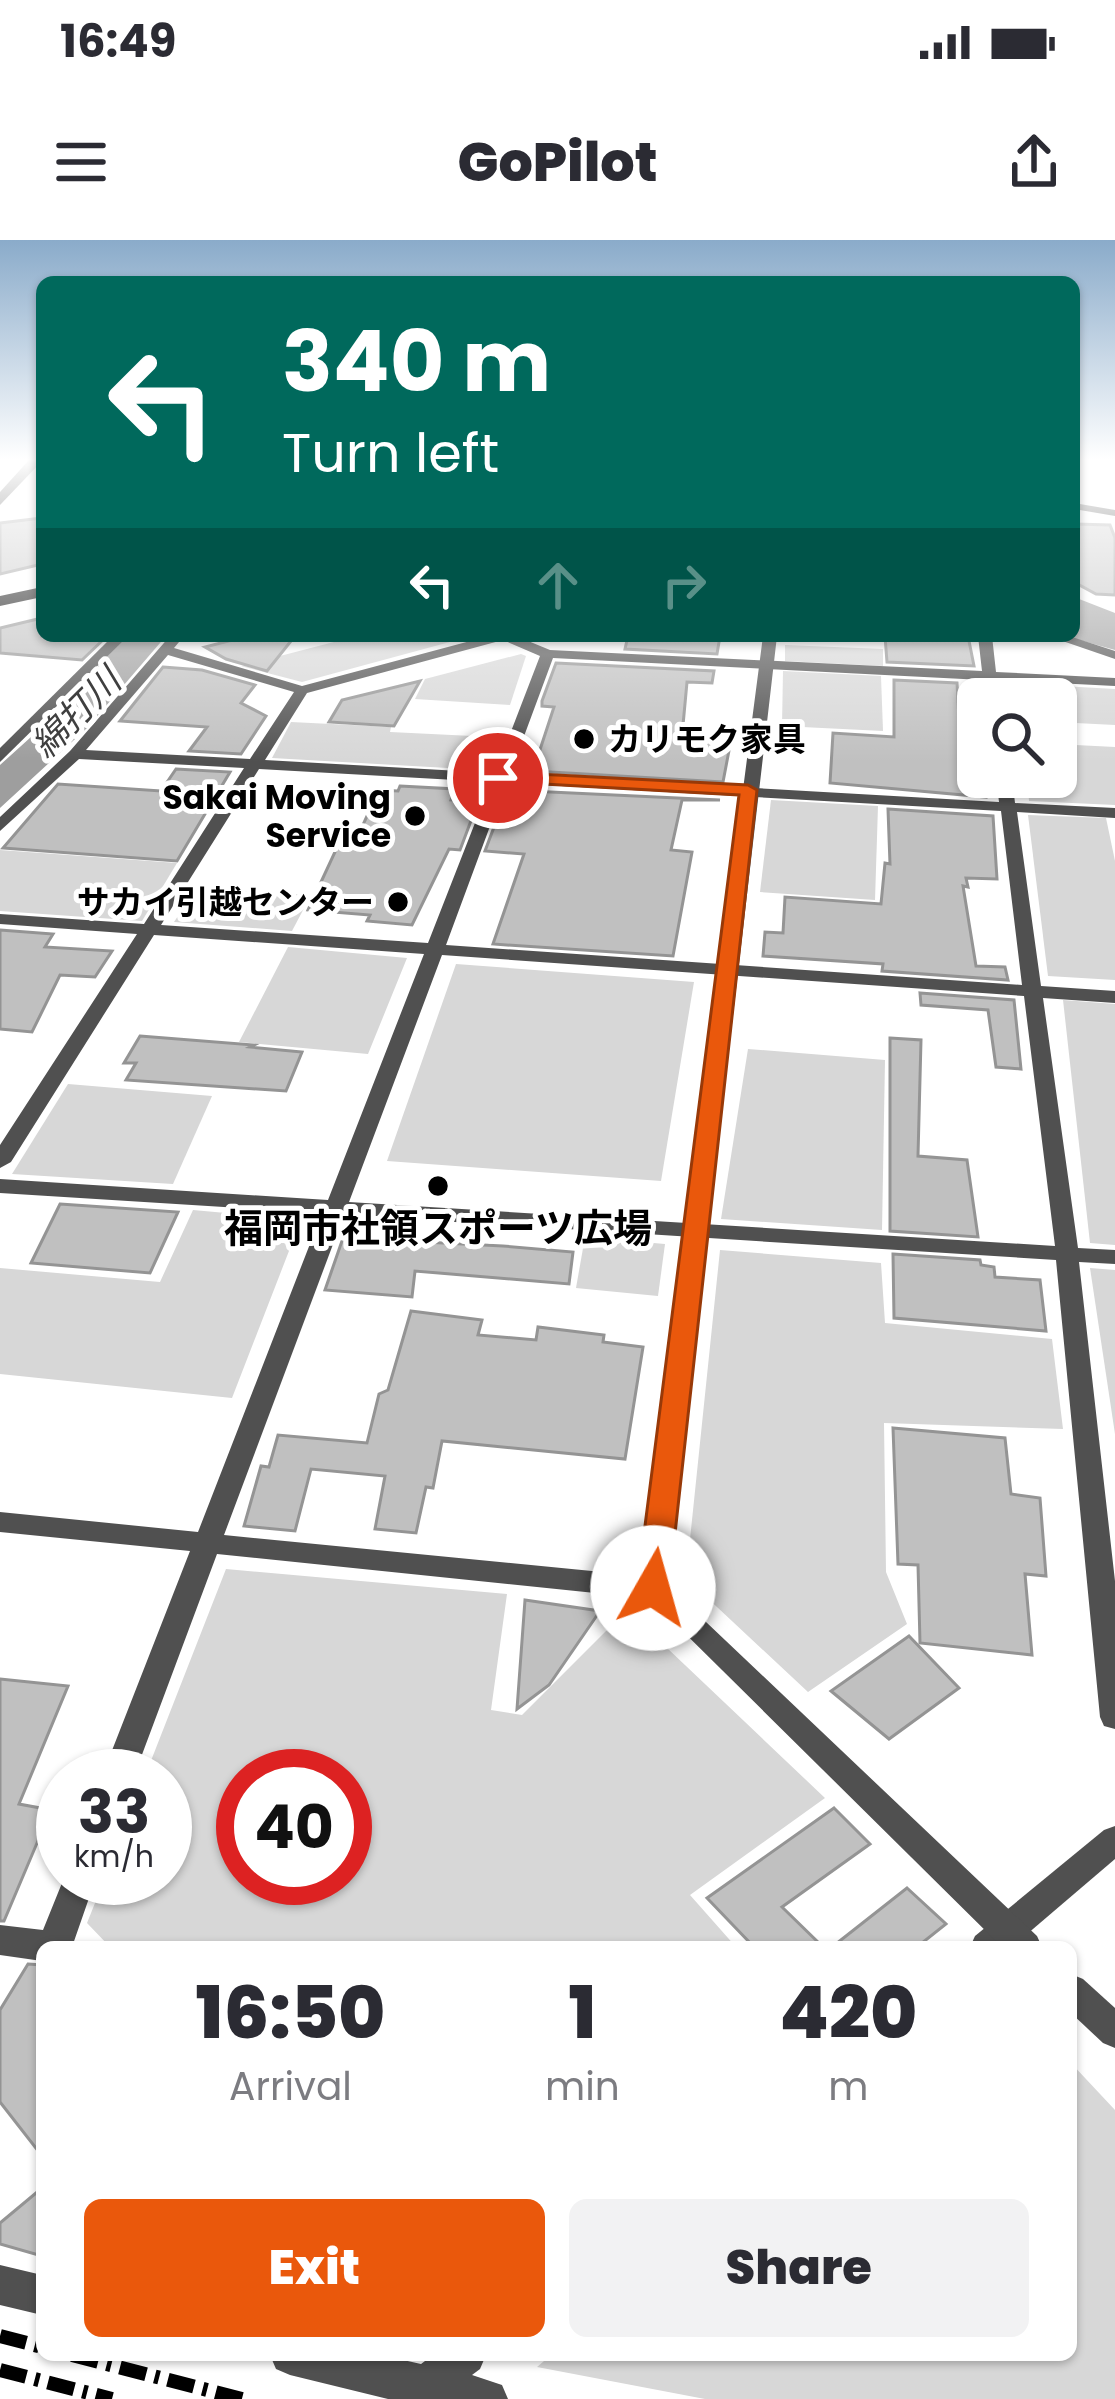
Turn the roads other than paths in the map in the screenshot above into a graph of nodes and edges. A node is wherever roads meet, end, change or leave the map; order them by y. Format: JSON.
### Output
{"nodes":[{"id":1,"x":36,"y":593,"type":"edge"},
{"id":2,"x":0,"y":601,"type":"edge"},
{"id":3,"x":36,"y":608,"type":"edge"},
{"id":4,"x":0,"y":616,"type":"edge"},
{"id":5,"x":116,"y":642,"type":"edge"},
{"id":6,"x":172,"y":642,"type":"edge"},
{"id":7,"x":482,"y":642,"type":"edge"},
{"id":8,"x":519,"y":642,"type":"edge"},
{"id":9,"x":769,"y":642,"type":"edge"},
{"id":10,"x":985,"y":642,"type":"edge"},
{"id":11,"x":1074,"y":642,"type":"edge"},
{"id":12,"x":548,"y":654,"type":"junction"},
{"id":13,"x":1115,"y":655,"type":"edge"},
{"id":14,"x":767,"y":665,"type":"junction"},
{"id":15,"x":988,"y":676,"type":"junction"},
{"id":16,"x":1115,"y":682,"type":"edge"},
{"id":17,"x":302,"y":690,"type":"junction"},
{"id":18,"x":75,"y":754,"type":"junction"},
{"id":19,"x":0,"y":757,"type":"edge"},
{"id":20,"x":254,"y":765,"type":"junction"},
{"id":21,"x":498,"y":778,"type":"junction"},
{"id":22,"x":748,"y":790,"type":"junction"},
{"id":23,"x":1007,"y":798,"type":"edge"},
{"id":24,"x":1008,"y":806,"type":"junction"},
{"id":25,"x":1115,"y":813,"type":"edge"},
{"id":26,"x":0,"y":826,"type":"edge"},
{"id":27,"x":0,"y":920,"type":"edge"},
{"id":28,"x":148,"y":927,"type":"junction"},
{"id":29,"x":435,"y":948,"type":"junction"},
{"id":30,"x":730,"y":971,"type":"junction"},
{"id":31,"x":1029,"y":991,"type":"junction"},
{"id":32,"x":1115,"y":997,"type":"edge"},
{"id":33,"x":0,"y":1162,"type":"edge"},
{"id":34,"x":0,"y":1186,"type":"edge"},
{"id":35,"x":339,"y":1206,"type":"junction"},
{"id":36,"x":696,"y":1233,"type":"junction"},
{"id":37,"x":1067,"y":1253,"type":"junction"},
{"id":38,"x":1115,"y":1257,"type":"edge"},
{"id":39,"x":0,"y":1522,"type":"edge"},
{"id":40,"x":206,"y":1540,"type":"junction"},
{"id":41,"x":653,"y":1588,"type":"junction"},
{"id":42,"x":1115,"y":1717,"type":"edge"},
{"id":43,"x":128,"y":1749,"type":"edge"},
{"id":44,"x":1115,"y":1840,"type":"edge"},
{"id":45,"x":70,"y":1905,"type":"edge"},
{"id":46,"x":0,"y":1940,"type":"edge"},
{"id":47,"x":57,"y":1941,"type":"edge"},
{"id":48,"x":1006,"y":1941,"type":"edge"},
{"id":49,"x":1008,"y":1941,"type":"edge"},
{"id":50,"x":36,"y":1945,"type":"edge"},
{"id":51,"x":1077,"y":1996,"type":"edge"},
{"id":52,"x":1115,"y":2031,"type":"edge"},
{"id":53,"x":0,"y":2284,"type":"edge"},
{"id":54,"x":36,"y":2293,"type":"edge"},
{"id":55,"x":325,"y":2361,"type":"edge"},
{"id":56,"x":449,"y":2382,"type":"edge"}],
"edges":[{"from":1,"to":2,"type":"highway"},
{"from":3,"to":4,"type":"highway"},
{"from":5,"to":19,"type":"street"},
{"from":6,"to":17,"type":"street"},
{"from":6,"to":18,"type":"street"},
{"from":7,"to":17,"type":"street"},
{"from":8,"to":12,"type":"street"},
{"from":9,"to":14,"type":"street"},
{"from":10,"to":15,"type":"street"},
{"from":11,"to":13,"type":"street"},
{"from":12,"to":14,"type":"street"},
{"from":12,"to":21,"type":"street"},
{"from":14,"to":15,"type":"street"},
{"from":14,"to":22,"type":"street"},
{"from":15,"to":16,"type":"street"},
{"from":17,"to":20,"type":"street"},
{"from":18,"to":20,"type":"street"},
{"from":18,"to":26,"type":"street"},
{"from":20,"to":21,"type":"street"},
{"from":20,"to":28,"type":"street"},
{"from":21,"to":22,"type":"street"},
{"from":21,"to":29,"type":"street"},
{"from":22,"to":24,"type":"street"},
{"from":22,"to":30,"type":"street"},
{"from":23,"to":24,"type":"street"},
{"from":24,"to":25,"type":"street"},
{"from":24,"to":31,"type":"street"},
{"from":27,"to":28,"type":"street"},
{"from":28,"to":29,"type":"street"},
{"from":28,"to":33,"type":"street"},
{"from":29,"to":30,"type":"street"},
{"from":29,"to":35,"type":"street"},
{"from":30,"to":31,"type":"street"},
{"from":30,"to":36,"type":"street"},
{"from":31,"to":32,"type":"street"},
{"from":31,"to":37,"type":"street"},
{"from":34,"to":35,"type":"street"},
{"from":35,"to":36,"type":"street"},
{"from":35,"to":40,"type":"street"},
{"from":36,"to":37,"type":"street"},
{"from":36,"to":41,"type":"street"},
{"from":37,"to":38,"type":"street"},
{"from":37,"to":42,"type":"street"},
{"from":39,"to":40,"type":"street"},
{"from":40,"to":41,"type":"street"},
{"from":40,"to":43,"type":"street"},
{"from":41,"to":48,"type":"street"},
{"from":44,"to":49,"type":"street"},
{"from":45,"to":47,"type":"street"},
{"from":46,"to":50,"type":"street"},
{"from":51,"to":52,"type":"street"},
{"from":53,"to":54,"type":"street"},
{"from":55,"to":56,"type":"street"}]}
